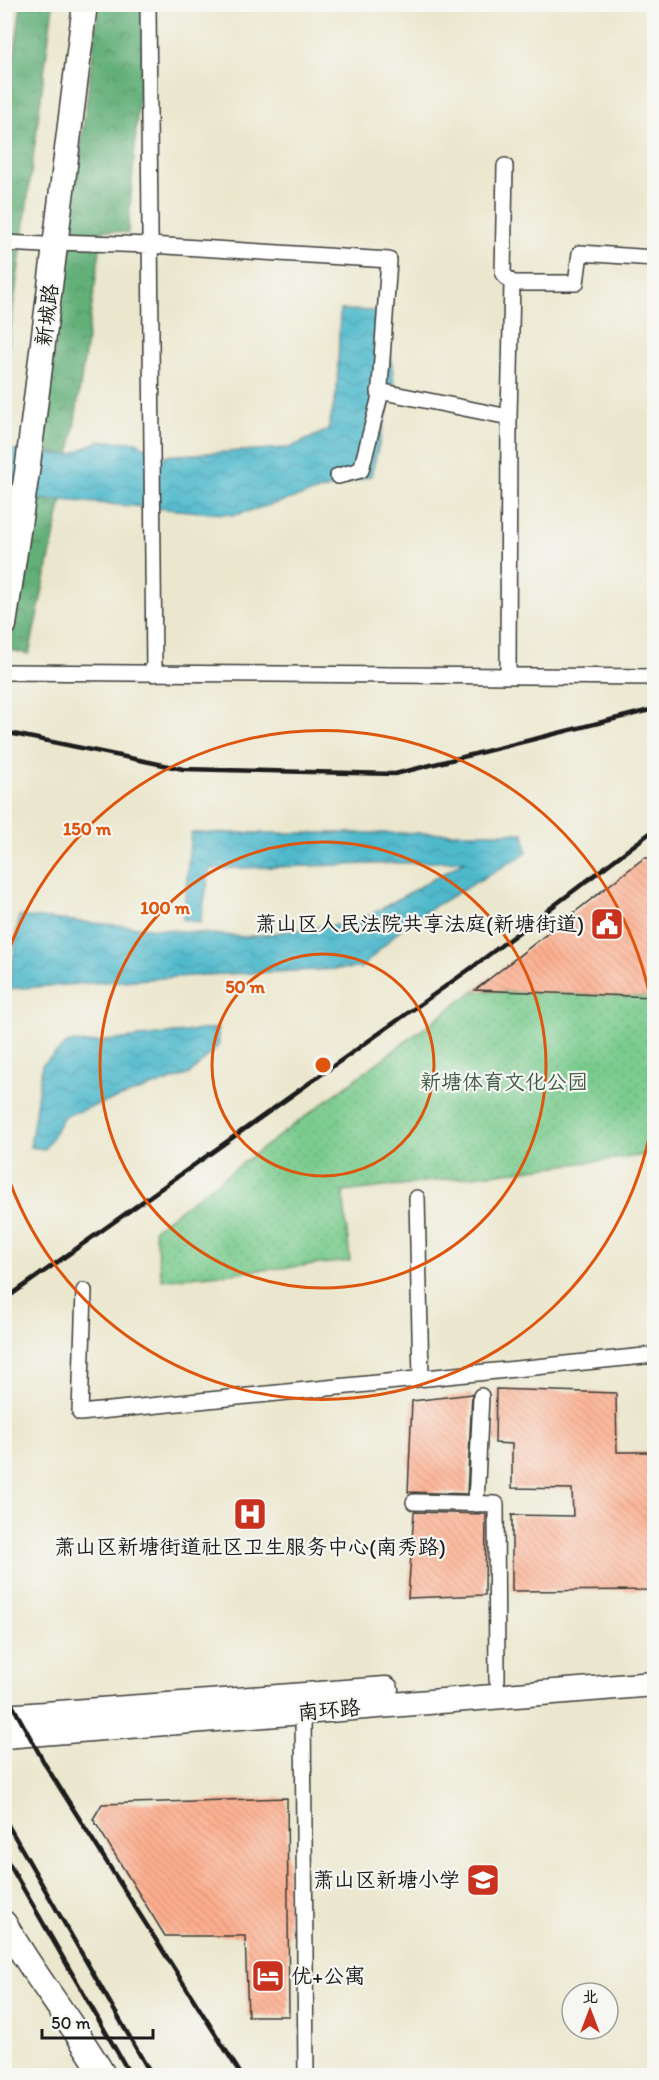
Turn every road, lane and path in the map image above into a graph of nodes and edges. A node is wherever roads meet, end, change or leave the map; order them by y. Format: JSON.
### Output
{"nodes":[{"id":1,"x":73,"y":4,"type":"edge"},
{"id":2,"x":85,"y":4,"type":"edge"},
{"id":3,"x":148,"y":4,"type":"edge"},
{"id":4,"x":504,"y":166,"type":"dead end"},
{"id":5,"x":4,"y":243,"type":"edge"},
{"id":6,"x":50,"y":243,"type":"junction"},
{"id":7,"x":150,"y":245,"type":"junction"},
{"id":8,"x":654,"y":258,"type":"edge"},
{"id":9,"x":512,"y":283,"type":"junction"},
{"id":10,"x":379,"y":391,"type":"junction"},
{"id":11,"x":509,"y":417,"type":"junction"},
{"id":12,"x":339,"y":476,"type":"dead end"},
{"id":13,"x":4,"y":544,"type":"edge"},
{"id":14,"x":4,"y":625,"type":"edge"},
{"id":15,"x":4,"y":672,"type":"edge"},
{"id":16,"x":154,"y":674,"type":"junction"},
{"id":17,"x":507,"y":676,"type":"junction"},
{"id":18,"x":654,"y":677,"type":"edge"},
{"id":19,"x":417,"y":1198,"type":"dead end"},
{"id":20,"x":84,"y":1291,"type":"dead end"},
{"id":21,"x":654,"y":1355,"type":"edge"},
{"id":22,"x":421,"y":1378,"type":"junction"},
{"id":23,"x":481,"y":1396,"type":"dead end"},
{"id":24,"x":414,"y":1502,"type":"dead end"},
{"id":25,"x":476,"y":1504,"type":"junction"},
{"id":26,"x":654,"y":1668,"type":"edge"},
{"id":27,"x":497,"y":1680,"type":"junction"},
{"id":28,"x":654,"y":1684,"type":"edge"},
{"id":29,"x":303,"y":1712,"type":"junction"},
{"id":30,"x":4,"y":1717,"type":"edge"},
{"id":31,"x":4,"y":1736,"type":"edge"},
{"id":32,"x":4,"y":1923,"type":"edge"},
{"id":33,"x":105,"y":2076,"type":"edge"},
{"id":34,"x":306,"y":2076,"type":"edge"}],
"edges":[{"from":1,"to":6,"type":"main road","name":"新城路"},
{"from":2,"to":6,"type":"main road","name":"新城路"},
{"from":3,"to":7,"type":"street"},
{"from":4,"to":9,"type":"street"},
{"from":5,"to":6,"type":"street"},
{"from":6,"to":7,"type":"street"},
{"from":6,"to":13,"type":"main road","name":"新城路"},
{"from":6,"to":14,"type":"main road","name":"新城路"},
{"from":7,"to":10,"type":"street"},
{"from":7,"to":16,"type":"street"},
{"from":8,"to":9,"type":"street"},
{"from":9,"to":11,"type":"street"},
{"from":10,"to":11,"type":"street"},
{"from":10,"to":12,"type":"street"},
{"from":11,"to":17,"type":"street"},
{"from":15,"to":16,"type":"street"},
{"from":16,"to":17,"type":"street"},
{"from":17,"to":18,"type":"street"},
{"from":19,"to":22,"type":"street"},
{"from":20,"to":22,"type":"street"},
{"from":21,"to":22,"type":"street"},
{"from":23,"to":25,"type":"street"},
{"from":24,"to":25,"type":"street"},
{"from":25,"to":27,"type":"street"},
{"from":26,"to":27,"type":"main road","name":"南环路"},
{"from":27,"to":30,"type":"main road","name":"南环路"},
{"from":28,"to":29,"type":"main road","name":"南环路"},
{"from":29,"to":31,"type":"main road","name":"南环路"},
{"from":29,"to":34,"type":"street"},
{"from":32,"to":33,"type":"main road"}]}
